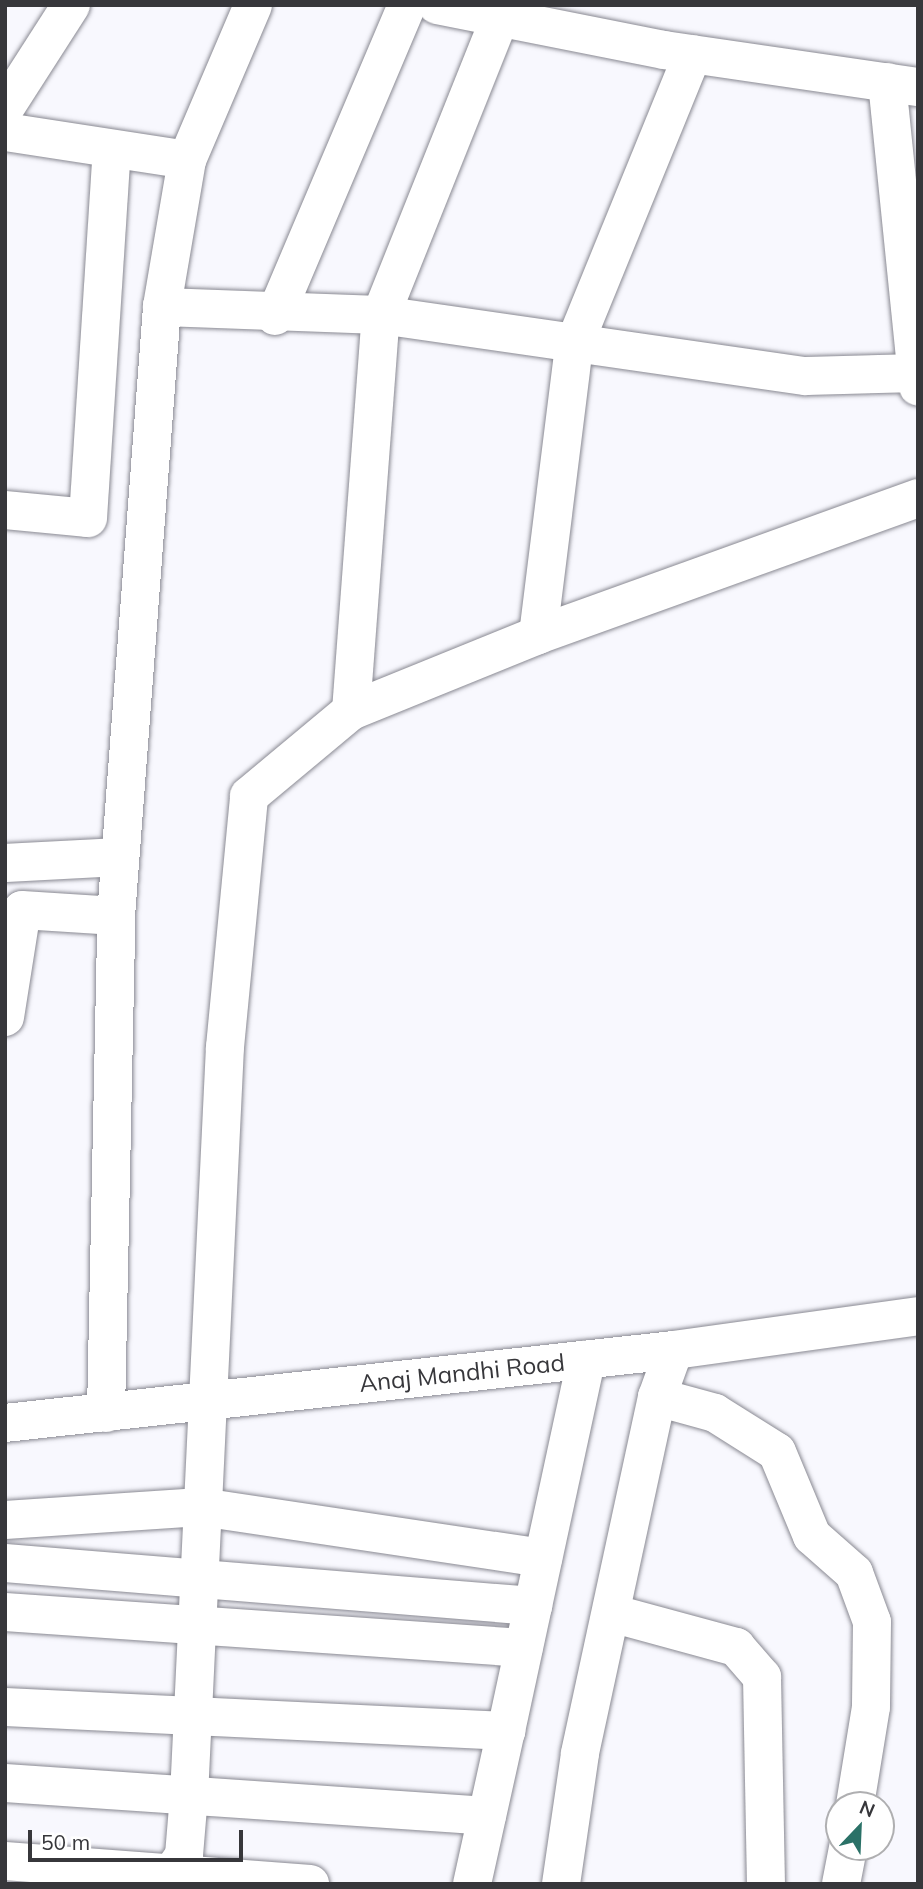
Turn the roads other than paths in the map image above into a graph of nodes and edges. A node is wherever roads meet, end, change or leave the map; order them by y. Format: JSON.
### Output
{"nodes":[{"id":1,"x":71,"y":5,"type":"edge"},
{"id":2,"x":253,"y":5,"type":"edge"},
{"id":3,"x":407,"y":5,"type":"edge"},
{"id":4,"x":437,"y":5,"type":"edge"},
{"id":5,"x":500,"y":18,"type":"junction"},
{"id":6,"x":693,"y":54,"type":"junction"},
{"id":7,"x":902,"y":84,"type":"edge"},
{"id":8,"x":5,"y":108,"type":"edge"},
{"id":9,"x":5,"y":132,"type":"edge"},
{"id":10,"x":112,"y":150,"type":"junction"},
{"id":11,"x":187,"y":160,"type":"junction"},
{"id":12,"x":162,"y":307,"type":"junction"},
{"id":13,"x":381,"y":315,"type":"junction"},
{"id":14,"x":275,"y":316,"type":"junction"},
{"id":15,"x":574,"y":345,"type":"junction"},
{"id":16,"x":917,"y":377,"type":"edge"},
{"id":17,"x":918,"y":498,"type":"edge"},
{"id":18,"x":5,"y":510,"type":"edge"},
{"id":19,"x":538,"y":635,"type":"junction"},
{"id":20,"x":351,"y":711,"type":"junction"},
{"id":21,"x":120,"y":857,"type":"junction"},
{"id":22,"x":5,"y":863,"type":"edge"},
{"id":23,"x":116,"y":916,"type":"junction"},
{"id":24,"x":5,"y":1017,"type":"edge"},
{"id":25,"x":918,"y":1316,"type":"edge"},
{"id":26,"x":674,"y":1350,"type":"junction"},
{"id":27,"x":586,"y":1360,"type":"junction"},
{"id":28,"x":657,"y":1397,"type":"junction"},
{"id":29,"x":204,"y":1402,"type":"junction"},
{"id":30,"x":106,"y":1413,"type":"junction"},
{"id":31,"x":5,"y":1423,"type":"edge"},
{"id":32,"x":201,"y":1507,"type":"junction"},
{"id":33,"x":5,"y":1520,"type":"edge"},
{"id":34,"x":543,"y":1558,"type":"junction"},
{"id":35,"x":5,"y":1563,"type":"edge"},
{"id":36,"x":200,"y":1579,"type":"junction"},
{"id":37,"x":533,"y":1606,"type":"junction"},
{"id":38,"x":5,"y":1612,"type":"edge"},
{"id":39,"x":611,"y":1613,"type":"junction"},
{"id":40,"x":197,"y":1623,"type":"junction"},
{"id":41,"x":524,"y":1648,"type":"junction"},
{"id":42,"x":5,"y":1707,"type":"edge"},
{"id":43,"x":192,"y":1714,"type":"junction"},
{"id":44,"x":506,"y":1731,"type":"junction"},
{"id":45,"x":5,"y":1783,"type":"edge"},
{"id":46,"x":857,"y":1791,"type":"edge"},
{"id":47,"x":188,"y":1796,"type":"junction"},
{"id":48,"x":487,"y":1816,"type":"junction"},
{"id":49,"x":5,"y":1861,"type":"edge"},
{"id":50,"x":845,"y":1861,"type":"edge"},
{"id":51,"x":168,"y":1879,"type":"edge"},
{"id":52,"x":310,"y":1884,"type":"edge"},
{"id":53,"x":472,"y":1884,"type":"edge"},
{"id":54,"x":561,"y":1884,"type":"edge"},
{"id":55,"x":766,"y":1884,"type":"edge"},
{"id":56,"x":841,"y":1884,"type":"edge"}],
"edges":[{"from":1,"to":8,"type":"street"},
{"from":2,"to":11,"type":"street"},
{"from":3,"to":14,"type":"street"},
{"from":4,"to":5,"type":"street"},
{"from":5,"to":6,"type":"street"},
{"from":5,"to":13,"type":"street"},
{"from":6,"to":7,"type":"street"},
{"from":6,"to":15,"type":"street"},
{"from":7,"to":16,"type":"street"},
{"from":9,"to":10,"type":"street"},
{"from":10,"to":11,"type":"street"},
{"from":10,"to":18,"type":"street"},
{"from":11,"to":12,"type":"street"},
{"from":12,"to":14,"type":"street"},
{"from":12,"to":21,"type":"street"},
{"from":13,"to":14,"type":"street"},
{"from":13,"to":15,"type":"street"},
{"from":13,"to":20,"type":"street"},
{"from":15,"to":16,"type":"street"},
{"from":15,"to":19,"type":"street"},
{"from":17,"to":19,"type":"street"},
{"from":19,"to":20,"type":"street"},
{"from":20,"to":29,"type":"street"},
{"from":21,"to":22,"type":"street"},
{"from":21,"to":23,"type":"street"},
{"from":23,"to":24,"type":"street"},
{"from":23,"to":30,"type":"street"},
{"from":25,"to":26,"type":"street","name":"Anaj Mandhi Road"},
{"from":26,"to":27,"type":"street","name":"Anaj Mandhi Road"},
{"from":26,"to":28,"type":"street"},
{"from":27,"to":29,"type":"street","name":"Anaj Mandhi Road"},
{"from":27,"to":34,"type":"street"},
{"from":28,"to":39,"type":"street"},
{"from":28,"to":46,"type":"street"},
{"from":29,"to":30,"type":"street","name":"Anaj Mandhi Road"},
{"from":29,"to":32,"type":"street"},
{"from":30,"to":31,"type":"street","name":"Anaj Mandhi Road"},
{"from":32,"to":33,"type":"street"},
{"from":32,"to":34,"type":"street"},
{"from":32,"to":36,"type":"street"},
{"from":34,"to":37,"type":"street"},
{"from":35,"to":36,"type":"street"},
{"from":36,"to":37,"type":"street"},
{"from":36,"to":40,"type":"street"},
{"from":37,"to":41,"type":"street"},
{"from":38,"to":40,"type":"street"},
{"from":39,"to":54,"type":"street"},
{"from":39,"to":55,"type":"street"},
{"from":40,"to":41,"type":"street"},
{"from":40,"to":43,"type":"street"},
{"from":41,"to":44,"type":"street"},
{"from":42,"to":43,"type":"street"},
{"from":43,"to":44,"type":"street"},
{"from":43,"to":47,"type":"street"},
{"from":44,"to":48,"type":"street"},
{"from":45,"to":47,"type":"street"},
{"from":47,"to":48,"type":"street"},
{"from":47,"to":51,"type":"street"},
{"from":48,"to":53,"type":"street"},
{"from":49,"to":51,"type":"street"},
{"from":50,"to":56,"type":"street"},
{"from":51,"to":52,"type":"street"}]}
